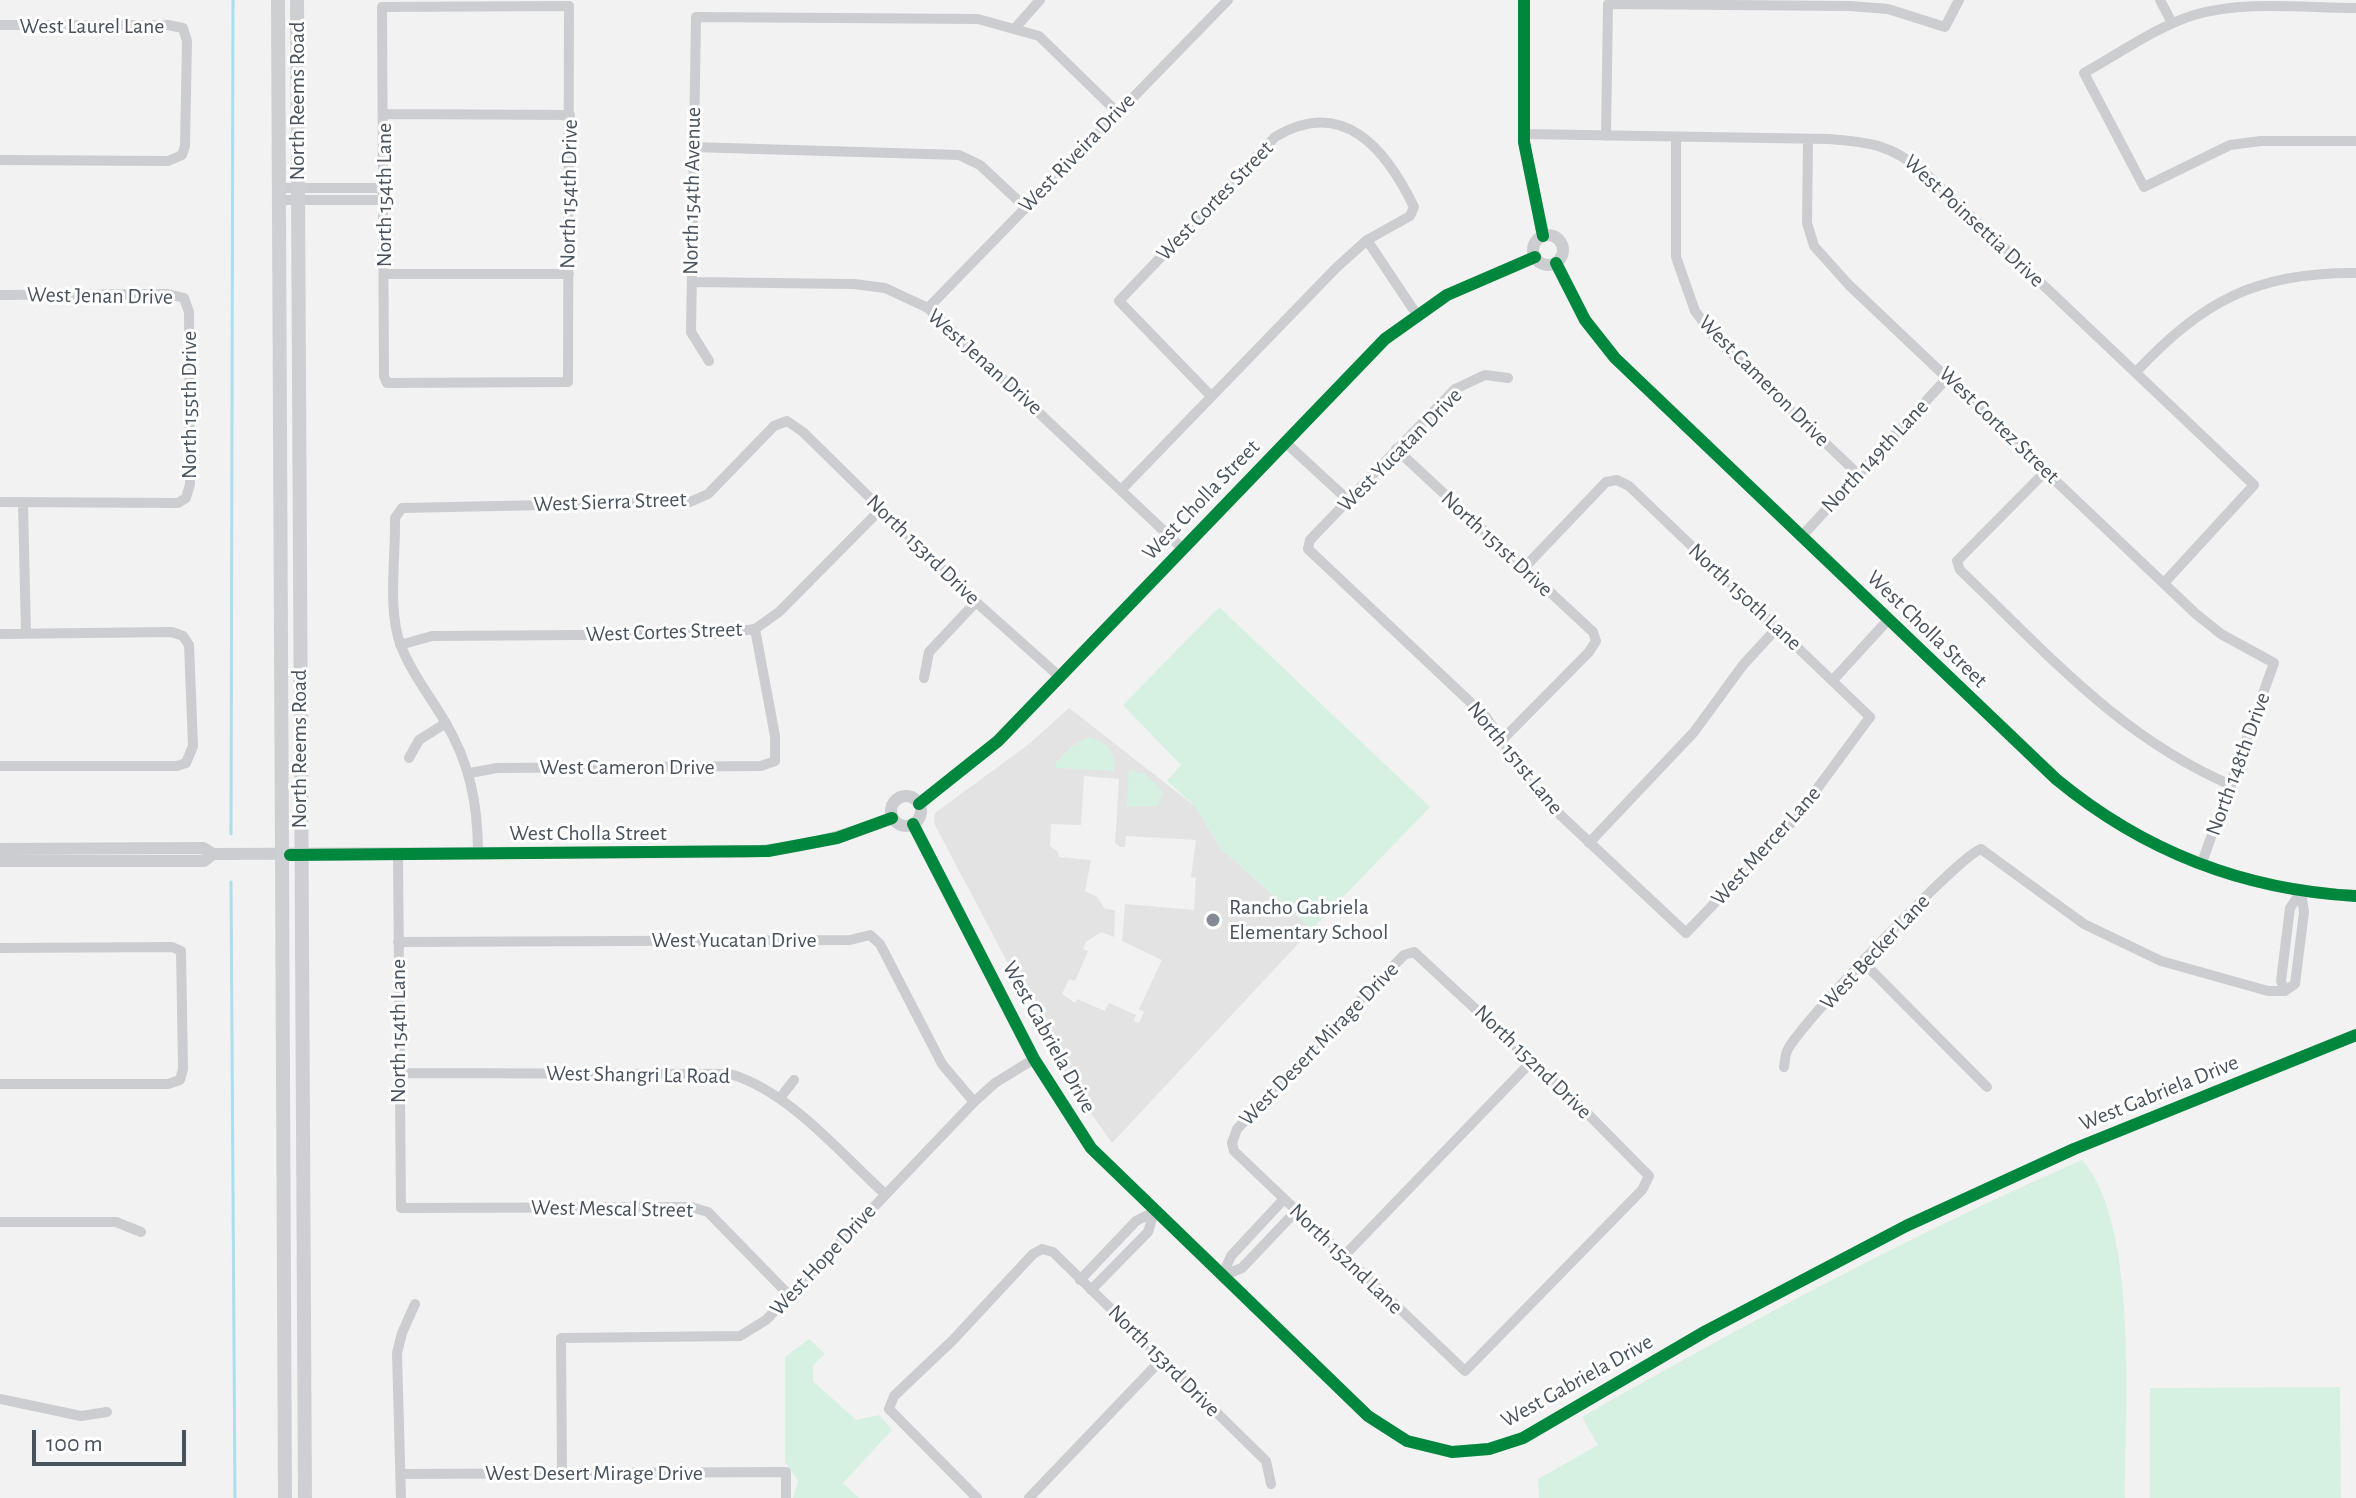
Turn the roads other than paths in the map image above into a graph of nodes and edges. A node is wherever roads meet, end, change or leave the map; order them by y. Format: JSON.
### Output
{"nodes":[{"id":1,"x":278,"y":0,"type":"edge"},
{"id":2,"x":297,"y":0,"type":"edge"},
{"id":3,"x":1040,"y":0,"type":"edge"},
{"id":4,"x":1228,"y":0,"type":"edge"},
{"id":5,"x":1524,"y":0,"type":"edge"},
{"id":6,"x":1959,"y":0,"type":"edge"},
{"id":7,"x":2160,"y":0,"type":"edge"},
{"id":8,"x":569,"y":6,"type":"joint"},
{"id":9,"x":2356,"y":8,"type":"edge"},
{"id":10,"x":2172,"y":23,"type":"junction"},
{"id":11,"x":0,"y":25,"type":"edge"},
{"id":12,"x":1016,"y":27,"type":"junction"},
{"id":13,"x":1116,"y":111,"type":"junction"},
{"id":14,"x":384,"y":114,"type":"junction"},
{"id":15,"x":570,"y":115,"type":"junction"},
{"id":16,"x":1523,"y":134,"type":"junction"},
{"id":17,"x":1606,"y":136,"type":"junction"},
{"id":18,"x":1676,"y":137,"type":"junction"},
{"id":19,"x":1808,"y":139,"type":"junction"},
{"id":20,"x":2356,"y":141,"type":"edge"},
{"id":21,"x":692,"y":147,"type":"junction"},
{"id":22,"x":0,"y":160,"type":"edge"},
{"id":23,"x":384,"y":188,"type":"junction"},
{"id":24,"x":278,"y":194,"type":"junction"},
{"id":25,"x":297,"y":194,"type":"junction"},
{"id":26,"x":384,"y":200,"type":"junction"},
{"id":27,"x":1025,"y":207,"type":"junction"},
{"id":28,"x":1543,"y":236,"type":"junction"},
{"id":29,"x":1367,"y":240,"type":"junction"},
{"id":30,"x":1535,"y":257,"type":"junction"},
{"id":31,"x":1556,"y":263,"type":"junction"},
{"id":32,"x":2356,"y":273,"type":"edge"},
{"id":33,"x":385,"y":274,"type":"junction"},
{"id":34,"x":569,"y":274,"type":"junction"},
{"id":35,"x":692,"y":282,"type":"junction"},
{"id":36,"x":0,"y":295,"type":"edge"},
{"id":37,"x":928,"y":308,"type":"junction"},
{"id":38,"x":189,"y":312,"type":"joint"},
{"id":39,"x":1417,"y":315,"type":"junction"},
{"id":40,"x":709,"y":361,"type":"dead end"},
{"id":41,"x":2136,"y":372,"type":"junction"},
{"id":42,"x":1949,"y":376,"type":"junction"},
{"id":43,"x":1508,"y":378,"type":"dead end"},
{"id":44,"x":387,"y":383,"type":"joint"},
{"id":45,"x":1211,"y":396,"type":"junction"},
{"id":46,"x":787,"y":421,"type":"joint"},
{"id":47,"x":1285,"y":442,"type":"junction"},
{"id":48,"x":1396,"y":449,"type":"junction"},
{"id":49,"x":2047,"y":470,"type":"junction"},
{"id":50,"x":1858,"y":474,"type":"junction"},
{"id":51,"x":1123,"y":488,"type":"junction"},
{"id":52,"x":1348,"y":500,"type":"junction"},
{"id":53,"x":0,"y":502,"type":"edge"},
{"id":54,"x":23,"y":504,"type":"junction"},
{"id":55,"x":881,"y":509,"type":"junction"},
{"id":56,"x":1801,"y":537,"type":"junction"},
{"id":57,"x":1183,"y":549,"type":"junction"},
{"id":58,"x":1308,"y":549,"type":"joint"},
{"id":59,"x":1523,"y":569,"type":"junction"},
{"id":60,"x":2164,"y":583,"type":"junction"},
{"id":61,"x":976,"y":602,"type":"junction"},
{"id":62,"x":1888,"y":620,"type":"junction"},
{"id":63,"x":1777,"y":628,"type":"junction"},
{"id":64,"x":755,"y":629,"type":"junction"},
{"id":65,"x":0,"y":634,"type":"edge"},
{"id":66,"x":26,"y":634,"type":"junction"},
{"id":67,"x":400,"y":645,"type":"junction"},
{"id":68,"x":2274,"y":663,"type":"joint"},
{"id":69,"x":1060,"y":677,"type":"junction"},
{"id":70,"x":924,"y":678,"type":"dead end"},
{"id":71,"x":1833,"y":680,"type":"junction"},
{"id":72,"x":1870,"y":717,"type":"joint"},
{"id":73,"x":446,"y":723,"type":"junction"},
{"id":74,"x":1502,"y":740,"type":"junction"},
{"id":75,"x":409,"y":758,"type":"dead end"},
{"id":76,"x":0,"y":766,"type":"edge"},
{"id":77,"x":470,"y":773,"type":"junction"},
{"id":78,"x":2231,"y":785,"type":"junction"},
{"id":79,"x":919,"y":804,"type":"junction"},
{"id":80,"x":892,"y":818,"type":"junction"},
{"id":81,"x":913,"y":824,"type":"junction"},
{"id":82,"x":1589,"y":843,"type":"junction"},
{"id":83,"x":0,"y":849,"type":"edge"},
{"id":84,"x":213,"y":854,"type":"junction"},
{"id":85,"x":280,"y":854,"type":"junction"},
{"id":86,"x":299,"y":854,"type":"junction"},
{"id":87,"x":398,"y":854,"type":"junction"},
{"id":88,"x":478,"y":854,"type":"junction"},
{"id":89,"x":0,"y":861,"type":"edge"},
{"id":90,"x":2201,"y":865,"type":"junction"},
{"id":91,"x":2301,"y":892,"type":"junction"},
{"id":92,"x":2356,"y":896,"type":"edge"},
{"id":93,"x":1686,"y":933,"type":"joint"},
{"id":94,"x":398,"y":942,"type":"junction"},
{"id":95,"x":0,"y":948,"type":"edge"},
{"id":96,"x":1414,"y":952,"type":"joint"},
{"id":97,"x":1863,"y":962,"type":"junction"},
{"id":98,"x":2356,"y":1035,"type":"edge"},
{"id":99,"x":1034,"y":1059,"type":"junction"},
{"id":100,"x":1532,"y":1061,"type":"junction"},
{"id":101,"x":1784,"y":1067,"type":"dead end"},
{"id":102,"x":397,"y":1073,"type":"junction"},
{"id":103,"x":794,"y":1080,"type":"dead end"},
{"id":104,"x":0,"y":1084,"type":"edge"},
{"id":105,"x":1987,"y":1087,"type":"dead end"},
{"id":106,"x":780,"y":1098,"type":"junction"},
{"id":107,"x":974,"y":1102,"type":"junction"},
{"id":108,"x":1232,"y":1143,"type":"joint"},
{"id":109,"x":885,"y":1194,"type":"junction"},
{"id":110,"x":1284,"y":1199,"type":"junction"},
{"id":111,"x":401,"y":1208,"type":"joint"},
{"id":112,"x":1296,"y":1211,"type":"junction"},
{"id":113,"x":1154,"y":1212,"type":"junction"},
{"id":114,"x":0,"y":1222,"type":"edge"},
{"id":115,"x":141,"y":1232,"type":"dead end"},
{"id":116,"x":1115,"y":1243,"type":"junction"},
{"id":117,"x":1126,"y":1253,"type":"junction"},
{"id":118,"x":1343,"y":1257,"type":"junction"},
{"id":119,"x":1222,"y":1276,"type":"junction"},
{"id":120,"x":1080,"y":1280,"type":"junction"},
{"id":121,"x":1091,"y":1290,"type":"junction"},
{"id":122,"x":788,"y":1294,"type":"junction"},
{"id":123,"x":415,"y":1304,"type":"dead end"},
{"id":124,"x":1161,"y":1360,"type":"junction"},
{"id":125,"x":1465,"y":1371,"type":"joint"},
{"id":126,"x":0,"y":1399,"type":"edge"},
{"id":127,"x":107,"y":1412,"type":"dead end"},
{"id":128,"x":562,"y":1473,"type":"junction"},
{"id":129,"x":401,"y":1474,"type":"junction"},
{"id":130,"x":1271,"y":1484,"type":"dead end"},
{"id":131,"x":285,"y":1498,"type":"edge"},
{"id":132,"x":305,"y":1498,"type":"edge"},
{"id":133,"x":401,"y":1498,"type":"edge"},
{"id":134,"x":786,"y":1498,"type":"edge"},
{"id":135,"x":977,"y":1498,"type":"edge"},
{"id":136,"x":1029,"y":1498,"type":"edge"}],
"edges":[{"from":1,"to":24,"type":"main road","name":"North Reems Road"},
{"from":2,"to":25,"type":"main road","name":"North Reems Road"},
{"from":3,"to":12,"type":"street"},
{"from":4,"to":13,"type":"street","name":"West Riveira Drive"},
{"from":5,"to":16,"type":"street"},
{"from":6,"to":17,"type":"street"},
{"from":7,"to":10,"type":"street"},
{"from":8,"to":14,"type":"street","name":"North 154th Lane"},
{"from":8,"to":15,"type":"street","name":"North 154th Drive"},
{"from":9,"to":10,"type":"street"},
{"from":10,"to":20,"type":"street"},
{"from":11,"to":22,"type":"street","name":"West Laurel Lane"},
{"from":12,"to":13,"type":"street"},
{"from":12,"to":21,"type":"street","name":"North 154th Avenue"},
{"from":13,"to":27,"type":"street","name":"West Riveira Drive"},
{"from":14,"to":15,"type":"street"},
{"from":14,"to":23,"type":"street","name":"North 154th Lane"},
{"from":15,"to":34,"type":"street","name":"North 154th Drive"},
{"from":16,"to":17,"type":"street","name":"West Poinsettia Drive"},
{"from":16,"to":28,"type":"street"},
{"from":17,"to":18,"type":"street","name":"West Poinsettia Drive"},
{"from":18,"to":19,"type":"street","name":"West Poinsettia Drive"},
{"from":18,"to":50,"type":"street","name":"West Cameron Drive"},
{"from":19,"to":41,"type":"street","name":"West Poinsettia Drive"},
{"from":19,"to":42,"type":"street","name":"West Cortez Street"},
{"from":21,"to":27,"type":"street"},
{"from":21,"to":35,"type":"street","name":"North 154th Avenue"},
{"from":23,"to":25,"type":"street"},
{"from":23,"to":26,"type":"street","name":"North 154th Lane"},
{"from":24,"to":25,"type":"street"},
{"from":24,"to":85,"type":"main road","name":"North Reems Road"},
{"from":25,"to":26,"type":"street"},
{"from":25,"to":86,"type":"main road","name":"North Reems Road"},
{"from":26,"to":33,"type":"street","name":"North 154th Lane"},
{"from":27,"to":37,"type":"street","name":"West Riveira Drive"},
{"from":28,"to":30,"type":"street"},
{"from":28,"to":31,"type":"street"},
{"from":29,"to":39,"type":"street"},
{"from":29,"to":45,"type":"street"},
{"from":29,"to":45,"type":"street","name":"West Cortes Street"},
{"from":30,"to":31,"type":"street"},
{"from":30,"to":39,"type":"street","name":"West Cholla Street"},
{"from":31,"to":56,"type":"street","name":"West Cholla Street"},
{"from":32,"to":41,"type":"street"},
{"from":33,"to":34,"type":"street"},
{"from":33,"to":44,"type":"street","name":"North 154th Lane"},
{"from":34,"to":44,"type":"street","name":"North 154th Drive"},
{"from":35,"to":37,"type":"street","name":"West Jenan Drive"},
{"from":35,"to":40,"type":"street","name":"North 154th Avenue"},
{"from":36,"to":38,"type":"street","name":"West Jenan Drive"},
{"from":37,"to":51,"type":"street","name":"West Jenan Drive"},
{"from":38,"to":54,"type":"street","name":"North 155th Drive"},
{"from":39,"to":47,"type":"street","name":"West Cholla Street"},
{"from":41,"to":60,"type":"street","name":"West Poinsettia Drive"},
{"from":42,"to":49,"type":"street","name":"West Cortez Street"},
{"from":42,"to":50,"type":"street","name":"North 149th Lane"},
{"from":43,"to":48,"type":"street","name":"West Yucatan Drive"},
{"from":45,"to":51,"type":"street"},
{"from":46,"to":55,"type":"street","name":"North 153rd Drive"},
{"from":46,"to":67,"type":"street","name":"West Sierra Street"},
{"from":47,"to":52,"type":"street"},
{"from":47,"to":57,"type":"street","name":"West Cholla Street"},
{"from":48,"to":52,"type":"street","name":"West Yucatan Drive"},
{"from":48,"to":59,"type":"street","name":"North 151st Drive"},
{"from":49,"to":60,"type":"street","name":"West Cortez Street"},
{"from":49,"to":78,"type":"street"},
{"from":50,"to":56,"type":"street","name":"North 149th Lane"},
{"from":51,"to":57,"type":"street","name":"West Jenan Drive"},
{"from":52,"to":58,"type":"street","name":"West Yucatan Drive"},
{"from":53,"to":54,"type":"street"},
{"from":54,"to":66,"type":"street"},
{"from":55,"to":61,"type":"street","name":"North 153rd Drive"},
{"from":55,"to":64,"type":"street","name":"West Cortes Street"},
{"from":56,"to":62,"type":"street","name":"West Cholla Street"},
{"from":57,"to":69,"type":"street","name":"West Cholla Street"},
{"from":58,"to":74,"type":"street","name":"North 151st Lane"},
{"from":59,"to":63,"type":"street","name":"North 150th Lane"},
{"from":59,"to":74,"type":"street","name":"North 151st Drive"},
{"from":60,"to":68,"type":"street","name":"West Cortez Street"},
{"from":61,"to":69,"type":"street","name":"North 153rd Drive"},
{"from":61,"to":70,"type":"street"},
{"from":62,"to":71,"type":"street"},
{"from":62,"to":90,"type":"street","name":"West Cholla Street"},
{"from":63,"to":71,"type":"street","name":"North 150th Lane"},
{"from":63,"to":82,"type":"street"},
{"from":64,"to":67,"type":"street","name":"West Cortes Street"},
{"from":64,"to":77,"type":"street","name":"West Cameron Drive"},
{"from":65,"to":66,"type":"street"},
{"from":66,"to":76,"type":"street"},
{"from":67,"to":73,"type":"street"},
{"from":68,"to":78,"type":"street","name":"North 148th Drive"},
{"from":69,"to":79,"type":"street","name":"West Cholla Street"},
{"from":71,"to":72,"type":"street","name":"North 150th Lane"},
{"from":72,"to":93,"type":"street","name":"West Mercer Lane"},
{"from":73,"to":75,"type":"street"},
{"from":73,"to":77,"type":"street"},
{"from":74,"to":82,"type":"street","name":"North 151st Lane"},
{"from":77,"to":88,"type":"street"},
{"from":78,"to":90,"type":"street","name":"North 148th Drive"},
{"from":79,"to":80,"type":"street"},
{"from":79,"to":81,"type":"street"},
{"from":80,"to":81,"type":"street"},
{"from":80,"to":88,"type":"street","name":"West Cholla Street"},
{"from":81,"to":99,"type":"street","name":"West Gabriela Drive"},
{"from":82,"to":93,"type":"street","name":"North 151st Lane"},
{"from":83,"to":84,"type":"street","name":"West Cholla Street"},
{"from":84,"to":85,"type":"street","name":"West Cholla Street"},
{"from":84,"to":89,"type":"street","name":"West Cholla Street"},
{"from":85,"to":86,"type":"street","name":"West Cholla Street"},
{"from":85,"to":131,"type":"main road","name":"North Reems Road"},
{"from":86,"to":87,"type":"street","name":"West Cholla Street"},
{"from":86,"to":132,"type":"main road","name":"North Reems Road"},
{"from":87,"to":88,"type":"street","name":"West Cholla Street"},
{"from":87,"to":94,"type":"street","name":"North 154th Lane"},
{"from":90,"to":91,"type":"street","name":"West Cholla Street"},
{"from":91,"to":92,"type":"street","name":"West Cholla Street"},
{"from":91,"to":97,"type":"street","name":"West Becker Lane"},
{"from":94,"to":102,"type":"street","name":"North 154th Lane"},
{"from":94,"to":107,"type":"street","name":"West Yucatan Drive"},
{"from":95,"to":104,"type":"street"},
{"from":96,"to":100,"type":"street","name":"North 152nd Drive"},
{"from":96,"to":108,"type":"street","name":"West Desert Mirage Drive"},
{"from":97,"to":101,"type":"street","name":"West Becker Lane"},
{"from":97,"to":105,"type":"street"},
{"from":98,"to":119,"type":"street","name":"West Gabriela Drive"},
{"from":99,"to":107,"type":"street","name":"West Hope Drive"},
{"from":99,"to":113,"type":"street","name":"West Gabriela Drive"},
{"from":100,"to":118,"type":"street"},
{"from":100,"to":125,"type":"street","name":"North 152nd Drive"},
{"from":102,"to":106,"type":"street","name":"West Shangri La Road"},
{"from":102,"to":111,"type":"street","name":"North 154th Lane"},
{"from":103,"to":106,"type":"street"},
{"from":106,"to":109,"type":"street","name":"West Shangri La Road"},
{"from":107,"to":109,"type":"street","name":"West Hope Drive"},
{"from":108,"to":110,"type":"street","name":"North 152nd Lane"},
{"from":109,"to":122,"type":"street","name":"West Hope Drive"},
{"from":110,"to":112,"type":"street","name":"North 152nd Lane"},
{"from":110,"to":119,"type":"street"},
{"from":111,"to":122,"type":"street","name":"West Mescal Street"},
{"from":112,"to":118,"type":"street","name":"North 152nd Lane"},
{"from":112,"to":119,"type":"street"},
{"from":113,"to":116,"type":"street"},
{"from":113,"to":117,"type":"street"},
{"from":113,"to":119,"type":"street","name":"West Gabriela Drive"},
{"from":114,"to":115,"type":"street"},
{"from":116,"to":117,"type":"street"},
{"from":116,"to":120,"type":"street"},
{"from":117,"to":121,"type":"street"},
{"from":118,"to":125,"type":"street","name":"North 152nd Lane"},
{"from":120,"to":121,"type":"street","name":"North 153rd Drive"},
{"from":120,"to":135,"type":"street","name":"North 153rd Drive"},
{"from":121,"to":124,"type":"street","name":"North 153rd Drive"},
{"from":122,"to":128,"type":"street","name":"West Hope Drive"},
{"from":123,"to":129,"type":"street"},
{"from":124,"to":130,"type":"street","name":"North 153rd Drive"},
{"from":124,"to":136,"type":"street"},
{"from":126,"to":127,"type":"street"},
{"from":128,"to":129,"type":"street","name":"West Desert Mirage Drive"},
{"from":128,"to":134,"type":"street","name":"West Desert Mirage Drive"},
{"from":129,"to":133,"type":"street"}]}
